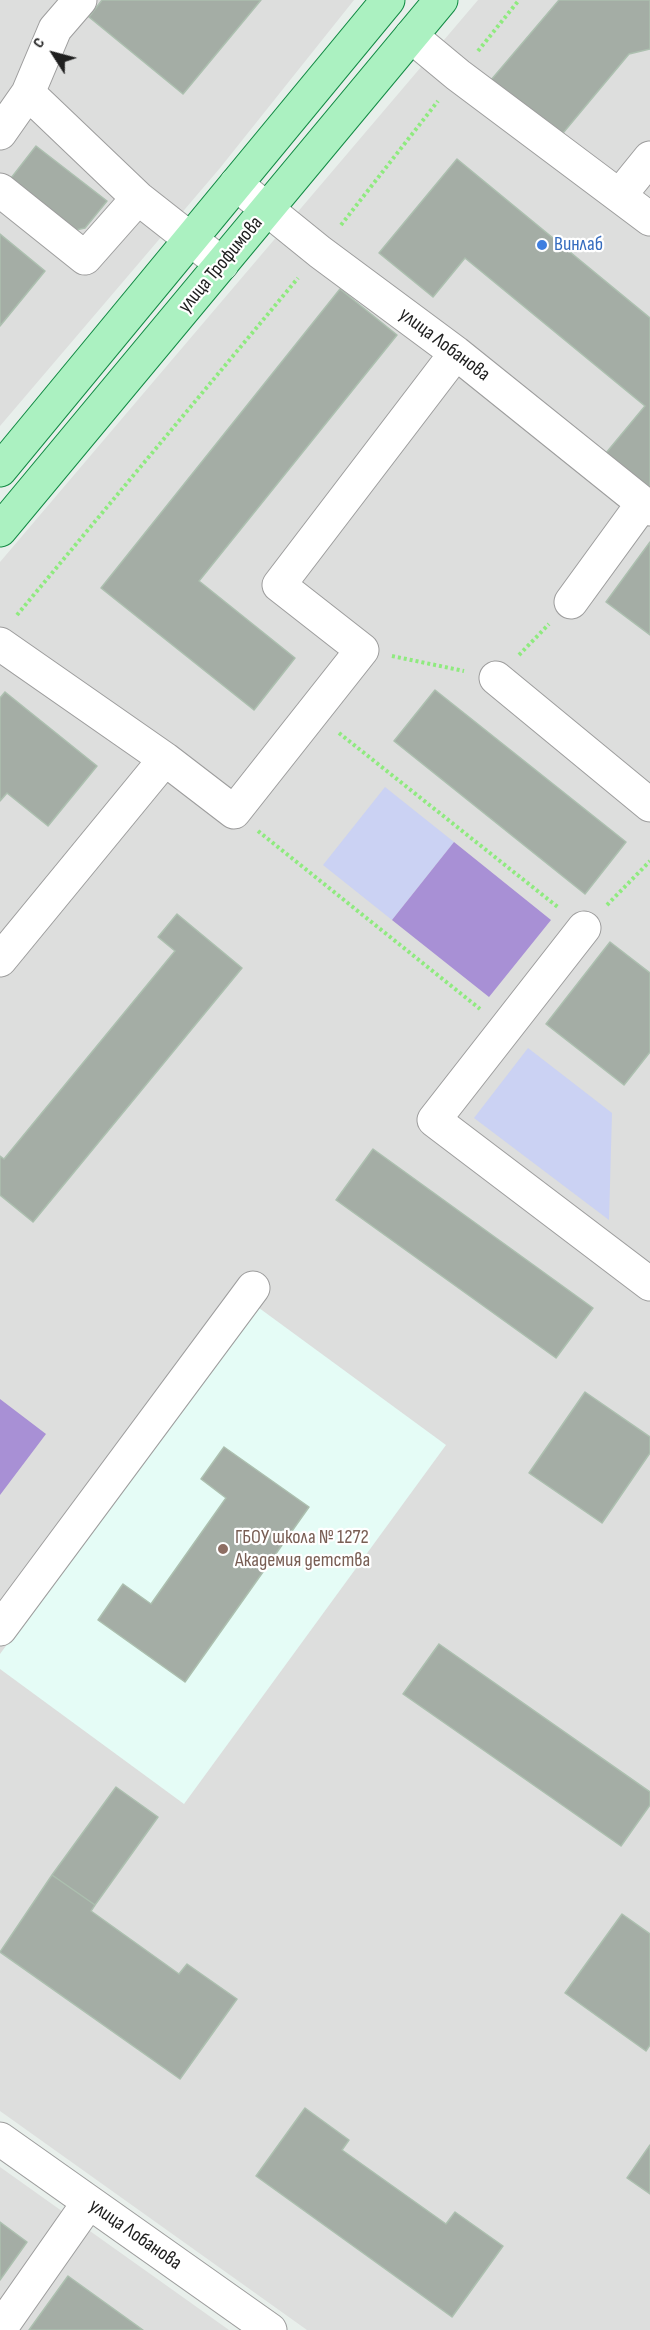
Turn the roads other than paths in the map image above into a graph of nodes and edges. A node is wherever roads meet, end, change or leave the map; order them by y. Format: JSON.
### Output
{"nodes":[{"id":1,"x":80,"y":0,"type":"edge"},
{"id":2,"x":388,"y":0,"type":"edge"},
{"id":3,"x":441,"y":0,"type":"edge"},
{"id":4,"x":411,"y":36,"type":"junction"},
{"id":5,"x":28,"y":93,"type":"junction"},
{"id":6,"x":0,"y":133,"type":"edge"},
{"id":7,"x":650,"y":158,"type":"edge"},
{"id":8,"x":236,"y":184,"type":"junction"},
{"id":9,"x":0,"y":190,"type":"edge"},
{"id":10,"x":620,"y":195,"type":"junction"},
{"id":11,"x":138,"y":198,"type":"junction"},
{"id":12,"x":267,"y":209,"type":"junction"},
{"id":13,"x":650,"y":219,"type":"edge"},
{"id":14,"x":190,"y":238,"type":"junction"},
{"id":15,"x":222,"y":264,"type":"junction"},
{"id":16,"x":456,"y":353,"type":"junction"},
{"id":17,"x":0,"y":470,"type":"edge"},
{"id":18,"x":646,"y":506,"type":"edge"},
{"id":19,"x":0,"y":530,"type":"edge"},
{"id":20,"x":571,"y":602,"type":"road end"},
{"id":21,"x":7,"y":631,"type":"edge"},
{"id":22,"x":496,"y":678,"type":"road end"},
{"id":23,"x":165,"y":759,"type":"junction"},
{"id":24,"x":650,"y":805,"type":"edge"},
{"id":25,"x":584,"y":928,"type":"road end"},
{"id":26,"x":0,"y":960,"type":"edge"},
{"id":27,"x":650,"y":1284,"type":"edge"},
{"id":28,"x":253,"y":1288,"type":"dead end"},
{"id":29,"x":0,"y":1629,"type":"edge"},
{"id":30,"x":0,"y":2139,"type":"edge"},
{"id":31,"x":89,"y":2202,"type":"junction"},
{"id":32,"x":0,"y":2329,"type":"edge"},
{"id":33,"x":270,"y":2330,"type":"edge"}],
"edges":[{"from":1,"to":5,"type":"street"},
{"from":2,"to":8,"type":"main road","name":"улица Трофимова"},
{"from":3,"to":4,"type":"main road","name":"улица Трофимова"},
{"from":4,"to":10,"type":"street"},
{"from":4,"to":12,"type":"main road","name":"улица Трофимова"},
{"from":5,"to":6,"type":"street"},
{"from":5,"to":11,"type":"street"},
{"from":7,"to":10,"type":"street"},
{"from":8,"to":12,"type":"street","name":"улица Лобанова"},
{"from":8,"to":14,"type":"main road","name":"улица Трофимова"},
{"from":9,"to":11,"type":"street"},
{"from":10,"to":13,"type":"street"},
{"from":11,"to":14,"type":"street"},
{"from":12,"to":15,"type":"main road","name":"улица Трофимова"},
{"from":12,"to":16,"type":"street","name":"улица Лобанова"},
{"from":14,"to":15,"type":"street"},
{"from":14,"to":17,"type":"main road","name":"улица Трофимова"},
{"from":15,"to":19,"type":"main road","name":"улица Трофимова"},
{"from":16,"to":18,"type":"street","name":"улица Лобанова"},
{"from":16,"to":23,"type":"street"},
{"from":18,"to":20,"type":"street"},
{"from":21,"to":23,"type":"street"},
{"from":22,"to":24,"type":"street"},
{"from":23,"to":26,"type":"street"},
{"from":25,"to":27,"type":"street"},
{"from":28,"to":29,"type":"street"},
{"from":30,"to":31,"type":"street","name":"улица Лобанова"},
{"from":31,"to":32,"type":"street"},
{"from":31,"to":33,"type":"street","name":"улица Лобанова"}]}
